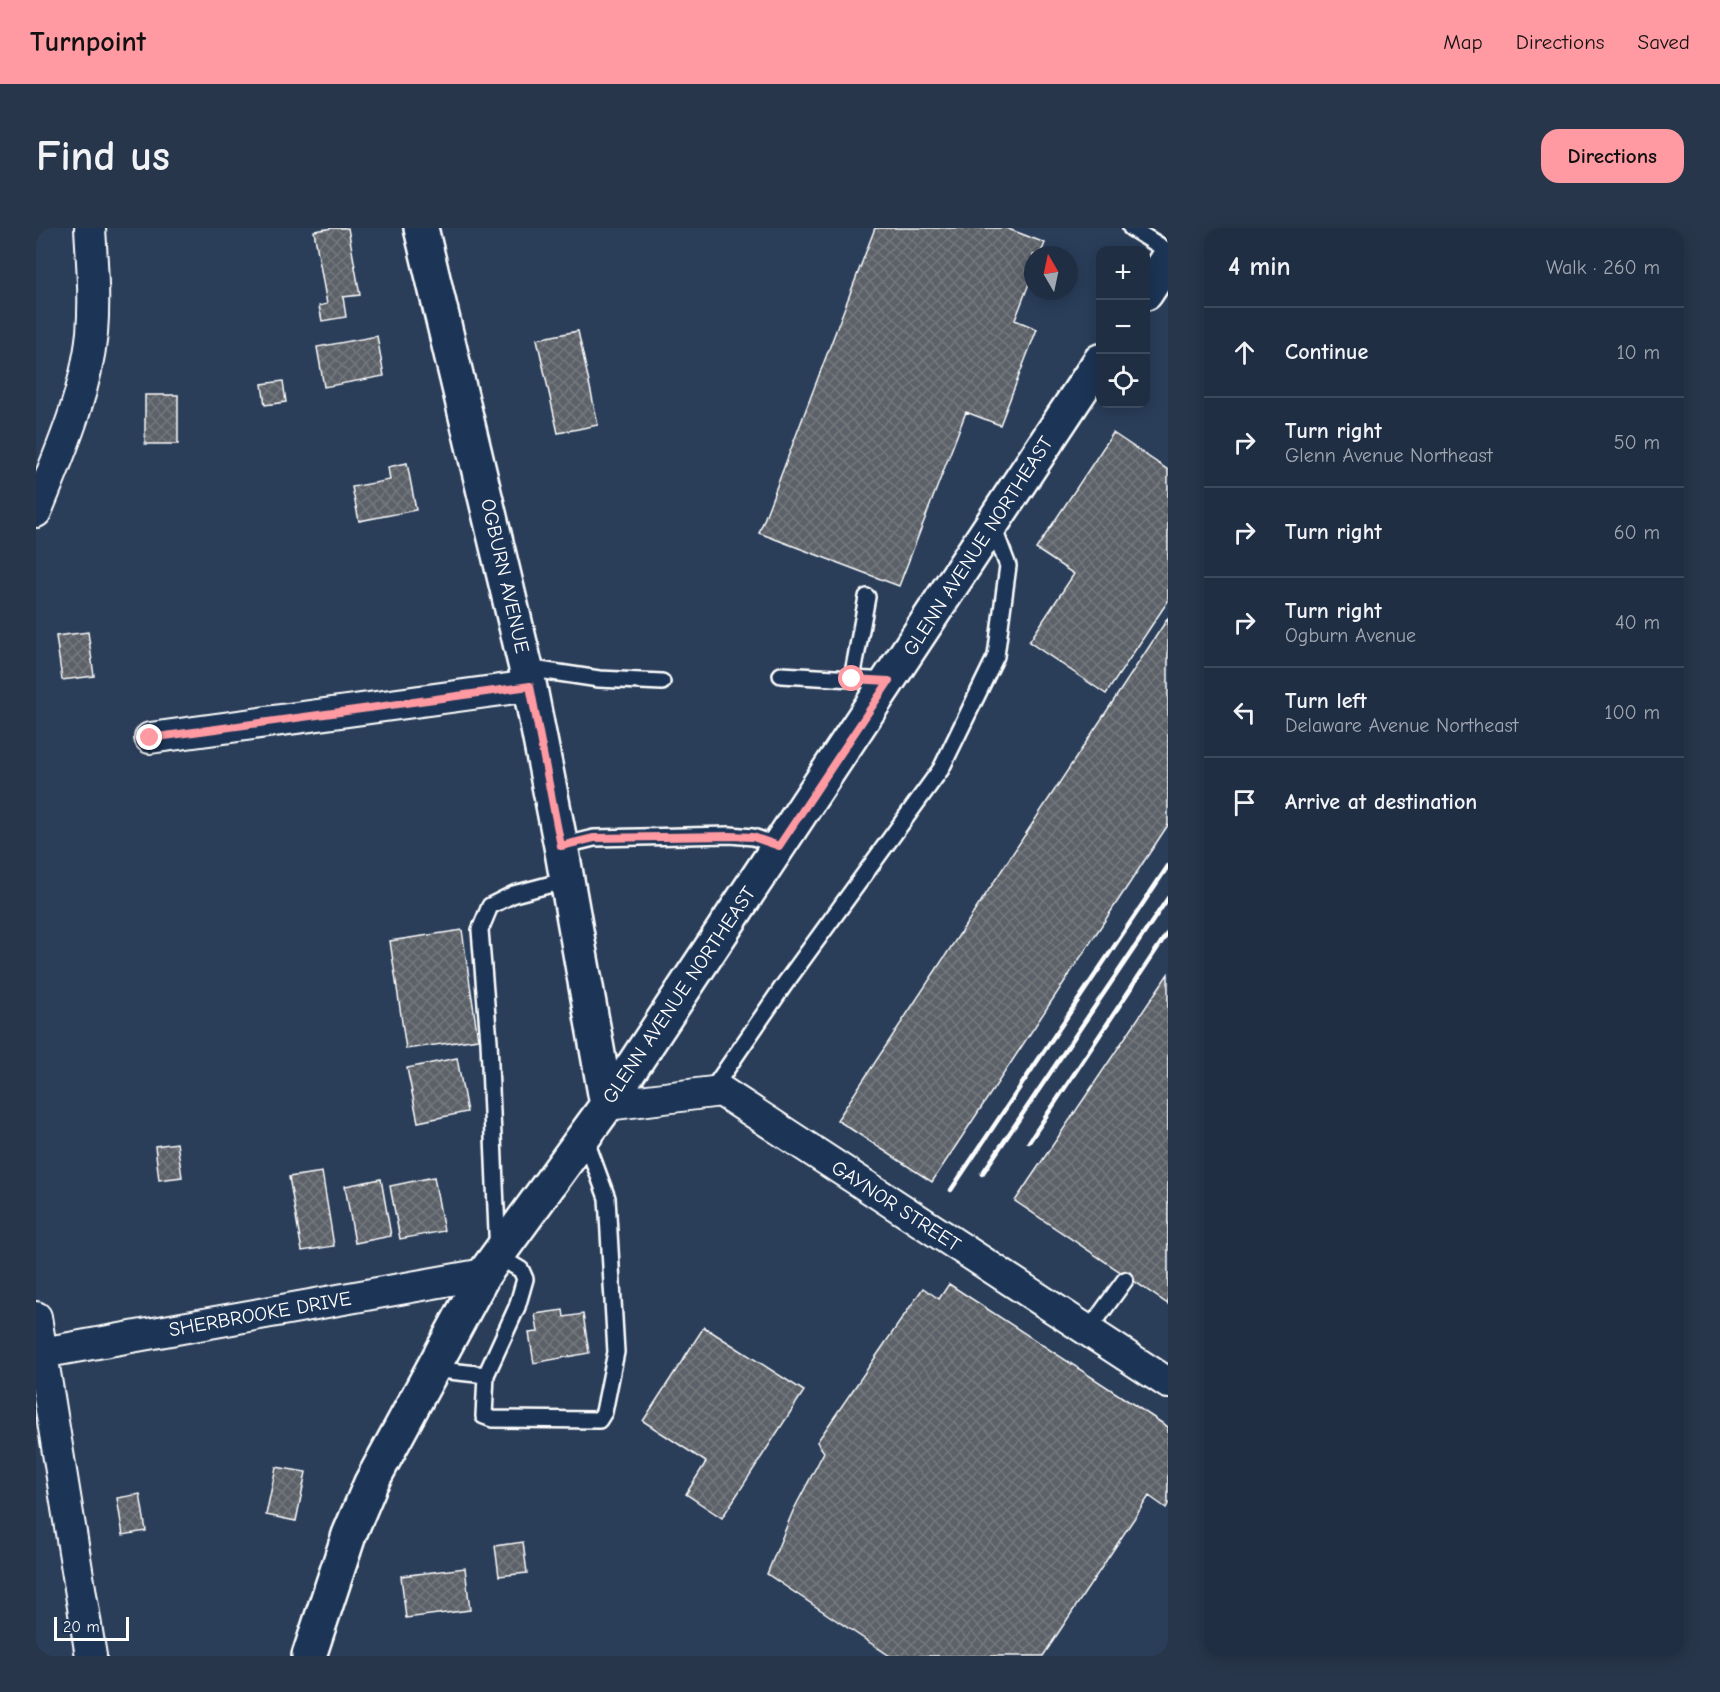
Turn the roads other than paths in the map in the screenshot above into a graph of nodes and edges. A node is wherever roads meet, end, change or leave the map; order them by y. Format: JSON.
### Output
{"nodes":[{"id":1,"x":90,"y":228,"type":"edge"},
{"id":2,"x":421,"y":228,"type":"edge"},
{"id":3,"x":1131,"y":228,"type":"edge"},
{"id":4,"x":1168,"y":250,"type":"edge"},
{"id":5,"x":1168,"y":259,"type":"edge"},
{"id":6,"x":1150,"y":287,"type":"edge"},
{"id":7,"x":1096,"y":368,"type":"edge"},
{"id":8,"x":36,"y":512,"type":"edge"},
{"id":9,"x":992,"y":524,"type":"junction"},
{"id":10,"x":867,"y":597,"type":"dead end"},
{"id":11,"x":781,"y":675,"type":"dead end"},
{"id":12,"x":528,"y":677,"type":"junction"},
{"id":13,"x":852,"y":679,"type":"junction"},
{"id":14,"x":889,"y":681,"type":"junction"},
{"id":15,"x":662,"y":682,"type":"dead end"},
{"id":16,"x":150,"y":738,"type":"dead end"},
{"id":17,"x":561,"y":846,"type":"junction"},
{"id":18,"x":779,"y":846,"type":"junction"},
{"id":19,"x":567,"y":880,"type":"junction"},
{"id":20,"x":710,"y":1093,"type":"junction"},
{"id":21,"x":607,"y":1105,"type":"junction"},
{"id":22,"x":584,"y":1136,"type":"junction"},
{"id":23,"x":491,"y":1265,"type":"junction"},
{"id":24,"x":1125,"y":1280,"type":"dead end"},
{"id":25,"x":36,"y":1317,"type":"edge"},
{"id":26,"x":1089,"y":1331,"type":"junction"},
{"id":27,"x":39,"y":1353,"type":"edge"},
{"id":28,"x":431,"y":1369,"type":"junction"},
{"id":29,"x":486,"y":1375,"type":"junction"},
{"id":30,"x":1168,"y":1383,"type":"edge"},
{"id":31,"x":91,"y":1656,"type":"edge"},
{"id":32,"x":309,"y":1656,"type":"edge"}],
"edges":[{"from":1,"to":8,"type":"street"},
{"from":2,"to":12,"type":"street","name":"OGBURN AVENUE"},
{"from":3,"to":4,"type":"lane"},
{"from":5,"to":6,"type":"street"},
{"from":7,"to":9,"type":"street","name":"GLENN AVENUE NORTHEAST"},
{"from":9,"to":14,"type":"street","name":"GLENN AVENUE NORTHEAST"},
{"from":9,"to":20,"type":"lane"},
{"from":10,"to":13,"type":"lane"},
{"from":11,"to":13,"type":"lane"},
{"from":12,"to":15,"type":"lane"},
{"from":12,"to":16,"type":"street"},
{"from":12,"to":17,"type":"street","name":"OGBURN AVENUE"},
{"from":13,"to":14,"type":"lane"},
{"from":14,"to":18,"type":"street","name":"GLENN AVENUE NORTHEAST"},
{"from":17,"to":18,"type":"lane"},
{"from":17,"to":19,"type":"street","name":"OGBURN AVENUE"},
{"from":18,"to":21,"type":"street","name":"GLENN AVENUE NORTHEAST"},
{"from":19,"to":21,"type":"street","name":"OGBURN AVENUE"},
{"from":19,"to":23,"type":"lane"},
{"from":20,"to":21,"type":"street","name":"GAYNOR STREET"},
{"from":20,"to":26,"type":"street","name":"GAYNOR STREET"},
{"from":21,"to":22,"type":"street","name":"GLENN AVENUE NORTHEAST"},
{"from":22,"to":23,"type":"street","name":"GLENN AVENUE NORTHEAST"},
{"from":22,"to":29,"type":"lane"},
{"from":23,"to":27,"type":"street","name":"SHERBROOKE DRIVE"},
{"from":23,"to":28,"type":"street","name":"GLENN AVENUE NORTHEAST"},
{"from":23,"to":29,"type":"lane"},
{"from":24,"to":26,"type":"lane"},
{"from":25,"to":27,"type":"street"},
{"from":26,"to":30,"type":"street","name":"GAYNOR STREET"},
{"from":27,"to":31,"type":"street"},
{"from":28,"to":29,"type":"lane"},
{"from":28,"to":32,"type":"street","name":"GLENN AVENUE NORTHEAST"}]}
